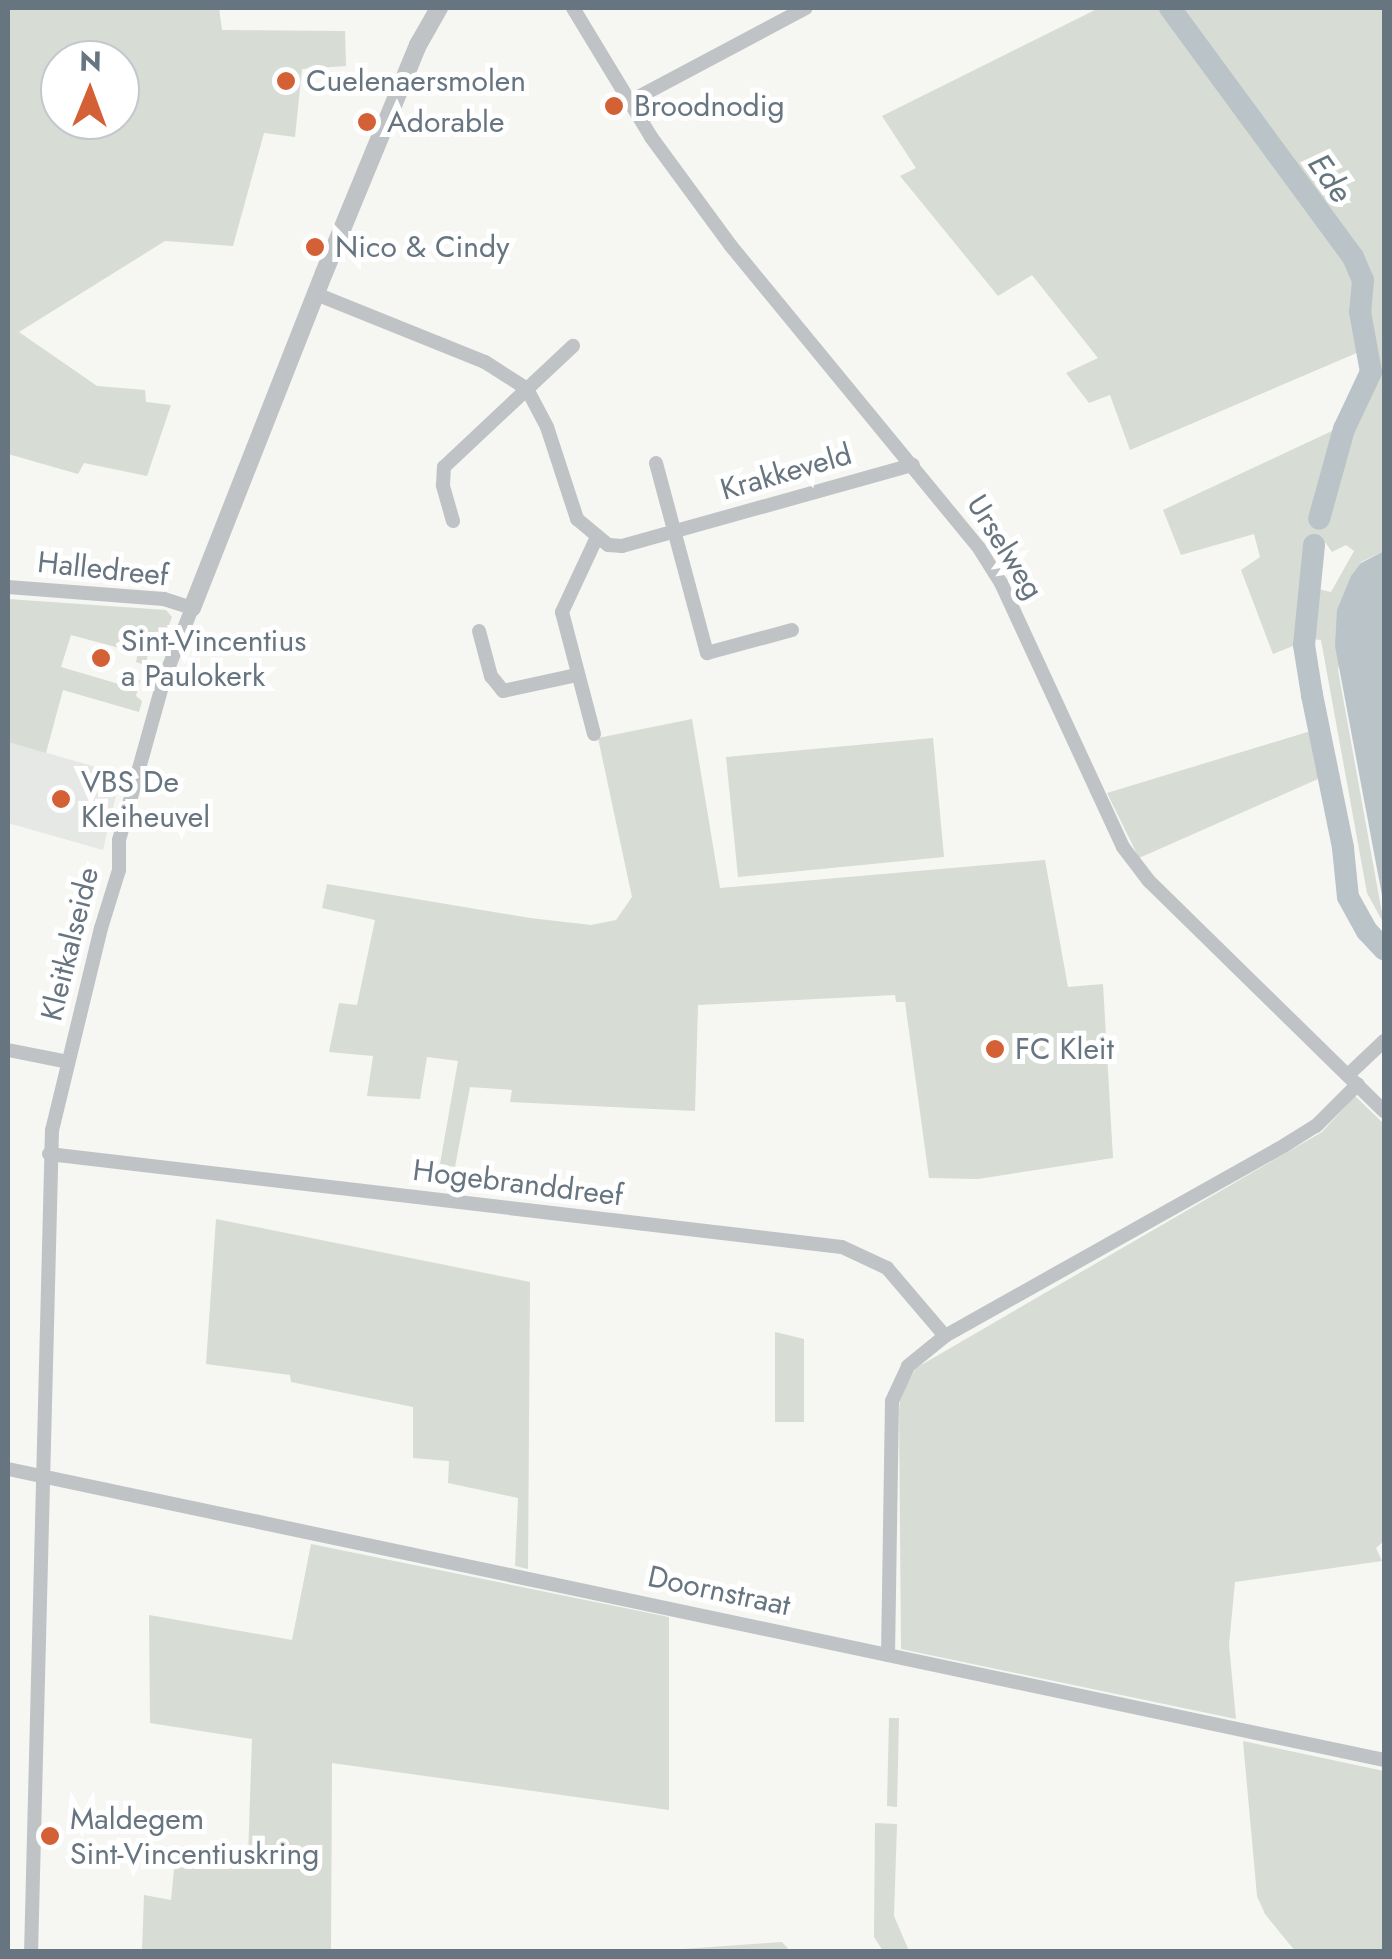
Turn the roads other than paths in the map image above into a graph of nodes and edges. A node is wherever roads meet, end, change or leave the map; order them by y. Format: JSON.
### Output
{"nodes":[{"id":1,"x":438,"y":8,"type":"edge"},
{"id":2,"x":572,"y":8,"type":"edge"},
{"id":3,"x":806,"y":8,"type":"edge"},
{"id":4,"x":629,"y":102,"type":"junction"},
{"id":5,"x":316,"y":294,"type":"junction"},
{"id":6,"x":574,"y":346,"type":"dead end"},
{"id":7,"x":527,"y":389,"type":"junction"},
{"id":8,"x":656,"y":463,"type":"dead end"},
{"id":9,"x":913,"y":465,"type":"junction"},
{"id":10,"x":452,"y":521,"type":"dead end"},
{"id":11,"x":674,"y":532,"type":"junction"},
{"id":12,"x":596,"y":538,"type":"junction"},
{"id":13,"x":8,"y":587,"type":"edge"},
{"id":14,"x":192,"y":608,"type":"junction"},
{"id":15,"x":792,"y":630,"type":"dead end"},
{"id":16,"x":479,"y":632,"type":"dead end"},
{"id":17,"x":577,"y":675,"type":"junction"},
{"id":18,"x":594,"y":734,"type":"dead end"},
{"id":19,"x":1384,"y":1041,"type":"edge"},
{"id":20,"x":8,"y":1050,"type":"edge"},
{"id":21,"x":68,"y":1062,"type":"junction"},
{"id":22,"x":1353,"y":1080,"type":"junction"},
{"id":23,"x":1384,"y":1111,"type":"edge"},
{"id":24,"x":50,"y":1154,"type":"junction"},
{"id":25,"x":945,"y":1336,"type":"junction"},
{"id":26,"x":8,"y":1469,"type":"edge"},
{"id":27,"x":43,"y":1476,"type":"junction"},
{"id":28,"x":888,"y":1655,"type":"junction"},
{"id":29,"x":1384,"y":1760,"type":"edge"},
{"id":30,"x":31,"y":1952,"type":"edge"}],
"edges":[{"from":1,"to":5,"type":"street","name":"Kleitkalseide"},
{"from":2,"to":4,"type":"street","name":"Urselweg"},
{"from":3,"to":4,"type":"street"},
{"from":4,"to":9,"type":"street","name":"Urselweg"},
{"from":5,"to":7,"type":"street"},
{"from":5,"to":14,"type":"street","name":"Kleitkalseide"},
{"from":6,"to":7,"type":"street"},
{"from":7,"to":10,"type":"street"},
{"from":7,"to":12,"type":"street"},
{"from":8,"to":11,"type":"street"},
{"from":9,"to":11,"type":"street","name":"Krakkeveld"},
{"from":9,"to":22,"type":"street","name":"Urselweg"},
{"from":11,"to":12,"type":"street","name":"Krakkeveld"},
{"from":11,"to":15,"type":"street"},
{"from":12,"to":17,"type":"street"},
{"from":13,"to":14,"type":"street","name":"Halledreef"},
{"from":14,"to":21,"type":"street","name":"Kleitkalseide"},
{"from":16,"to":17,"type":"street"},
{"from":17,"to":18,"type":"street"},
{"from":19,"to":22,"type":"street"},
{"from":20,"to":21,"type":"street"},
{"from":21,"to":24,"type":"street","name":"Kleitkalseide"},
{"from":22,"to":23,"type":"street","name":"Urselweg"},
{"from":22,"to":25,"type":"street"},
{"from":24,"to":25,"type":"street","name":"Hogebranddreef"},
{"from":24,"to":27,"type":"street","name":"Kleitkalseide"},
{"from":25,"to":28,"type":"street"},
{"from":26,"to":27,"type":"street","name":"Doornstraat"},
{"from":27,"to":28,"type":"street","name":"Doornstraat"},
{"from":27,"to":30,"type":"street","name":"Kleitkalseide"},
{"from":28,"to":29,"type":"street","name":"Doornstraat"}]}
